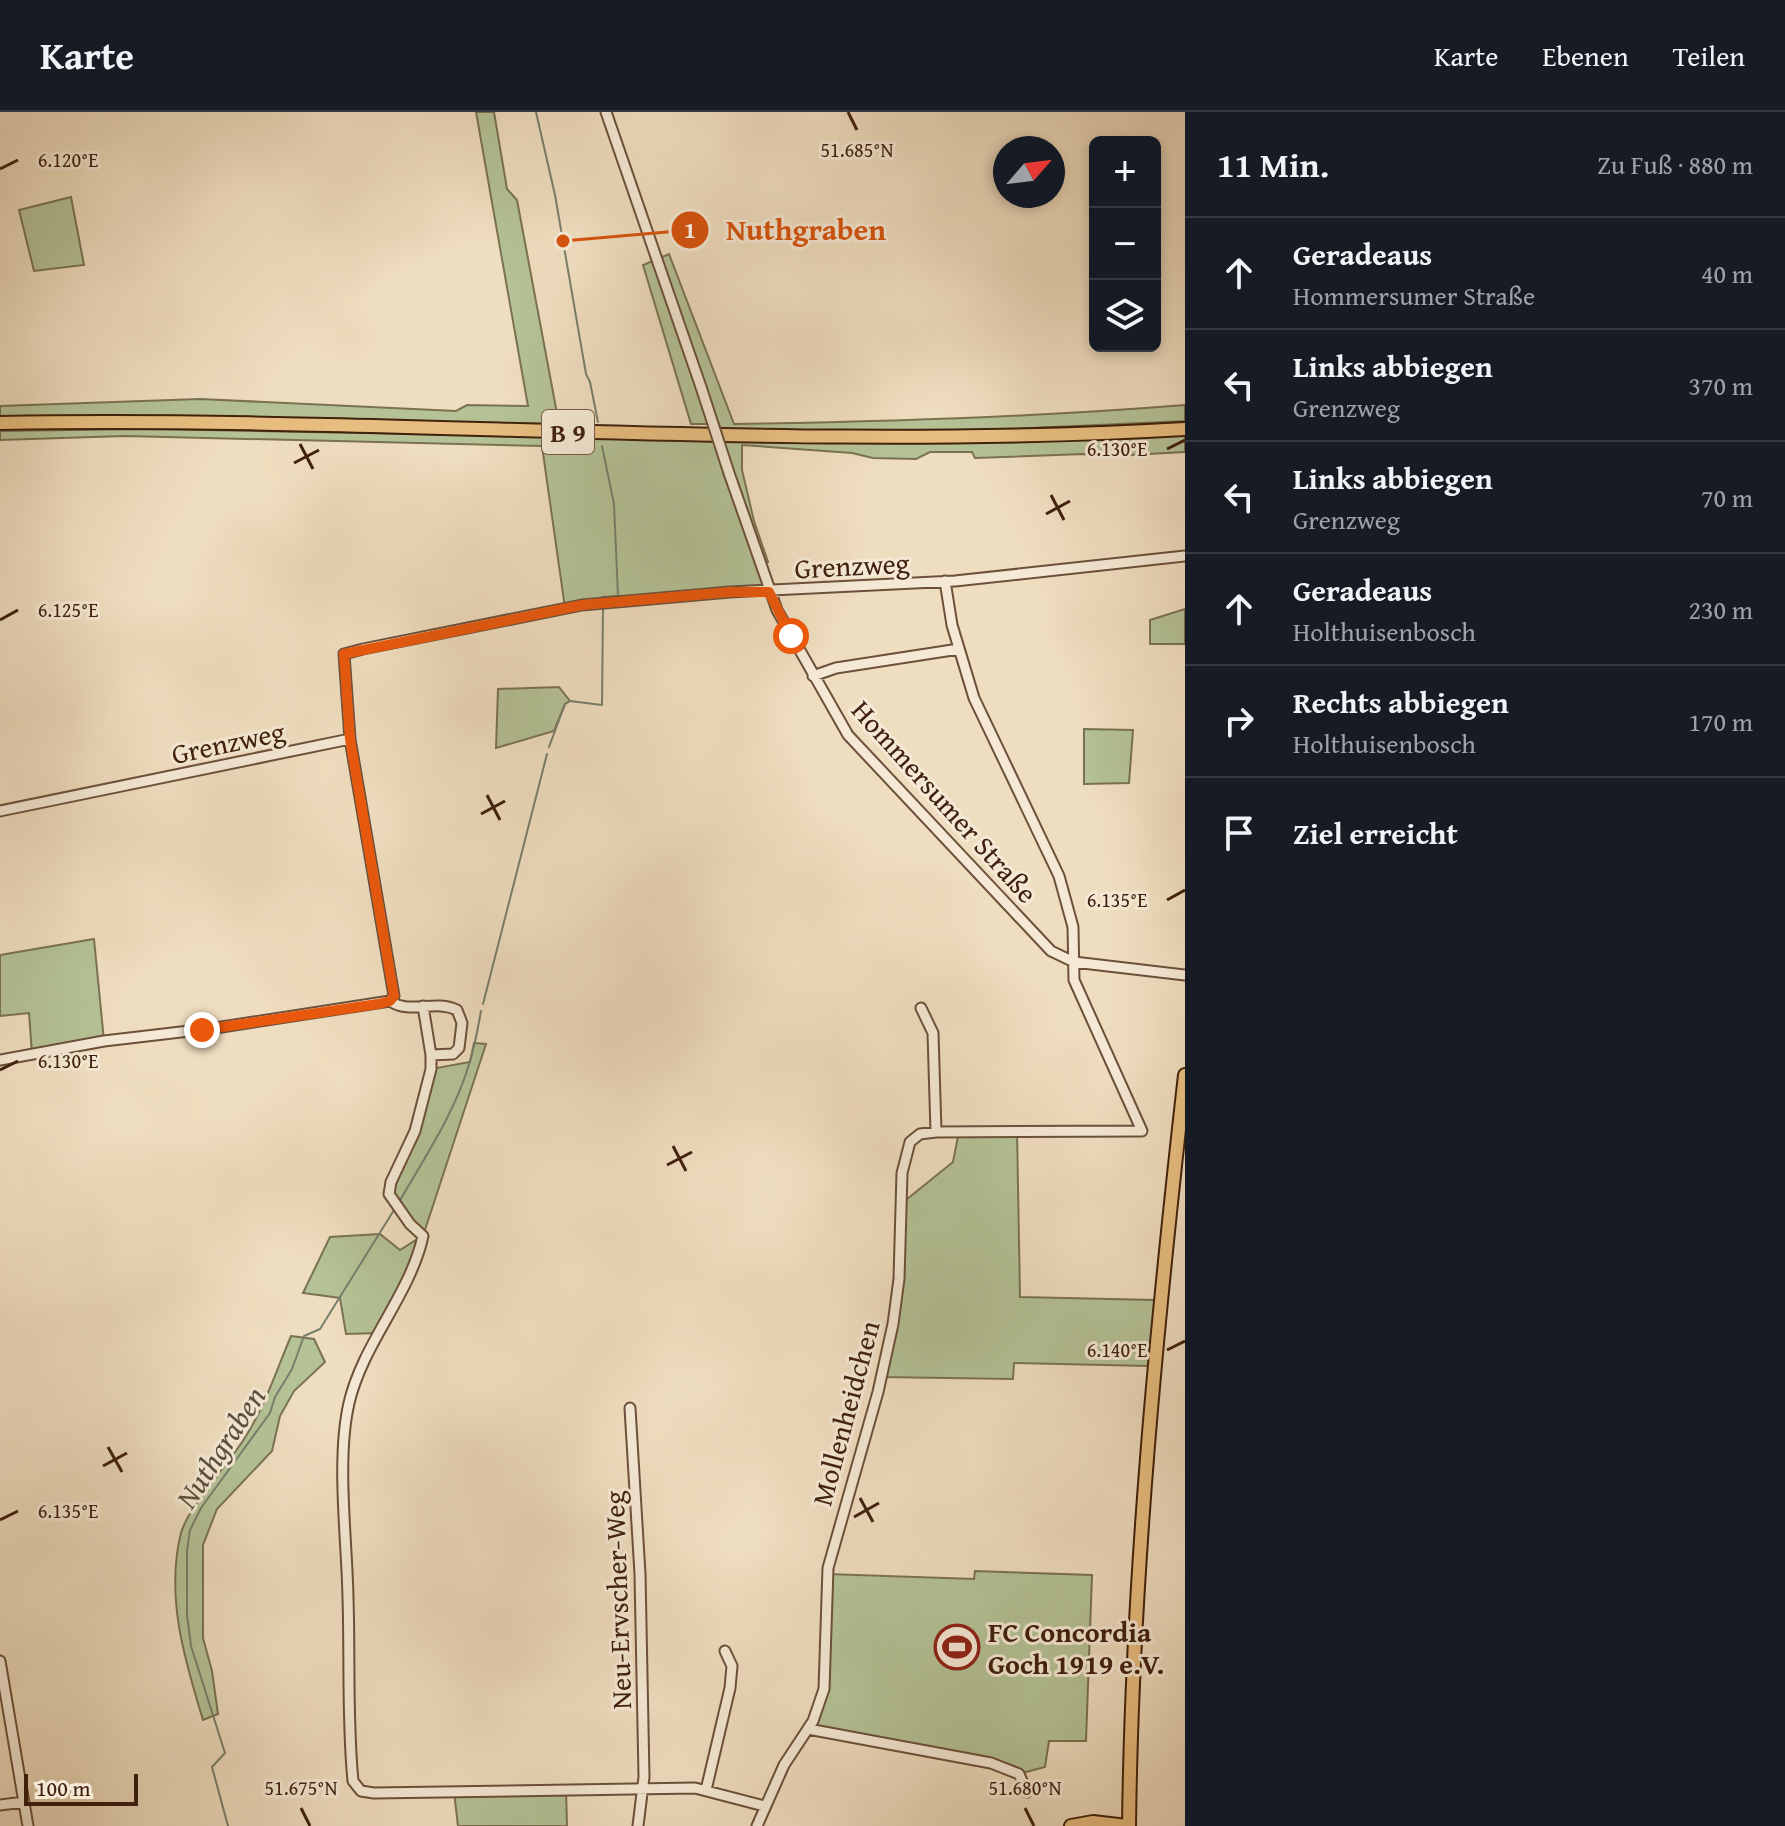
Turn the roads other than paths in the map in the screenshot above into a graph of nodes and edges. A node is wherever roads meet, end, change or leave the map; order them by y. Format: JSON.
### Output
{"nodes":[{"id":1,"x":606,"y":112,"type":"edge"},
{"id":2,"x":0,"y":423,"type":"edge"},
{"id":3,"x":1185,"y":429,"type":"edge"},
{"id":4,"x":1185,"y":556,"type":"edge"},
{"id":5,"x":945,"y":581,"type":"junction"},
{"id":6,"x":769,"y":592,"type":"junction"},
{"id":7,"x":959,"y":649,"type":"junction"},
{"id":8,"x":813,"y":676,"type":"junction"},
{"id":9,"x":350,"y":739,"type":"junction"},
{"id":10,"x":0,"y":811,"type":"edge"},
{"id":11,"x":1074,"y":962,"type":"junction"},
{"id":12,"x":1185,"y":975,"type":"edge"},
{"id":13,"x":390,"y":1001,"type":"junction"},
{"id":14,"x":423,"y":1006,"type":"junction"},
{"id":15,"x":921,"y":1008,"type":"dead end"},
{"id":16,"x":431,"y":1055,"type":"junction"},
{"id":17,"x":0,"y":1060,"type":"edge"},
{"id":18,"x":1185,"y":1075,"type":"edge"},
{"id":19,"x":936,"y":1132,"type":"junction"},
{"id":20,"x":630,"y":1408,"type":"dead end"},
{"id":21,"x":725,"y":1651,"type":"dead end"},
{"id":22,"x":0,"y":1661,"type":"edge"},
{"id":23,"x":810,"y":1725,"type":"junction"},
{"id":24,"x":641,"y":1790,"type":"junction"},
{"id":25,"x":706,"y":1790,"type":"junction"},
{"id":26,"x":1027,"y":1792,"type":"dead end"},
{"id":27,"x":24,"y":1802,"type":"junction"},
{"id":28,"x":0,"y":1805,"type":"edge"},
{"id":29,"x":764,"y":1806,"type":"junction"},
{"id":30,"x":28,"y":1826,"type":"edge"},
{"id":31,"x":638,"y":1826,"type":"edge"},
{"id":32,"x":757,"y":1826,"type":"edge"},
{"id":33,"x":1071,"y":1826,"type":"edge"},
{"id":34,"x":1128,"y":1826,"type":"edge"}],
"edges":[{"from":1,"to":6,"type":"street","name":"Hommersumer Straße","bridge":true},
{"from":2,"to":3,"type":"main road","number":"B 9"},
{"from":4,"to":5,"type":"street","name":"Grenzweg"},
{"from":5,"to":6,"type":"street","name":"Grenzweg"},
{"from":5,"to":7,"type":"street","name":"Hommersumer Straße"},
{"from":6,"to":8,"type":"street","name":"Hommersumer Straße"},
{"from":6,"to":9,"type":"street","name":"Grenzweg"},
{"from":7,"to":8,"type":"street"},
{"from":7,"to":11,"type":"street","name":"Hommersumer Straße"},
{"from":8,"to":11,"type":"street","name":"Hommersumer Straße"},
{"from":9,"to":10,"type":"street","name":"Grenzweg"},
{"from":9,"to":13,"type":"street"},
{"from":11,"to":12,"type":"street","name":"Hommersumer Straße"},
{"from":11,"to":19,"type":"street","name":"Hommersumer Straße"},
{"from":13,"to":14,"type":"street"},
{"from":13,"to":17,"type":"street"},
{"from":14,"to":16,"type":"street"},
{"from":14,"to":16,"type":"street"},
{"from":15,"to":19,"type":"street"},
{"from":16,"to":24,"type":"street"},
{"from":18,"to":34,"type":"main road"},
{"from":19,"to":23,"type":"street","name":"Mollenheidchen"},
{"from":20,"to":24,"type":"street","name":"Neu-Ervscher-Weg"},
{"from":21,"to":25,"type":"street"},
{"from":22,"to":27,"type":"street"},
{"from":23,"to":26,"type":"street"},
{"from":23,"to":29,"type":"street"},
{"from":24,"to":25,"type":"street"},
{"from":24,"to":31,"type":"street","name":"Neu-Ervscher-Weg"},
{"from":25,"to":29,"type":"street"},
{"from":27,"to":28,"type":"street"},
{"from":27,"to":30,"type":"street"},
{"from":29,"to":32,"type":"street"},
{"from":33,"to":34,"type":"main road"}]}
